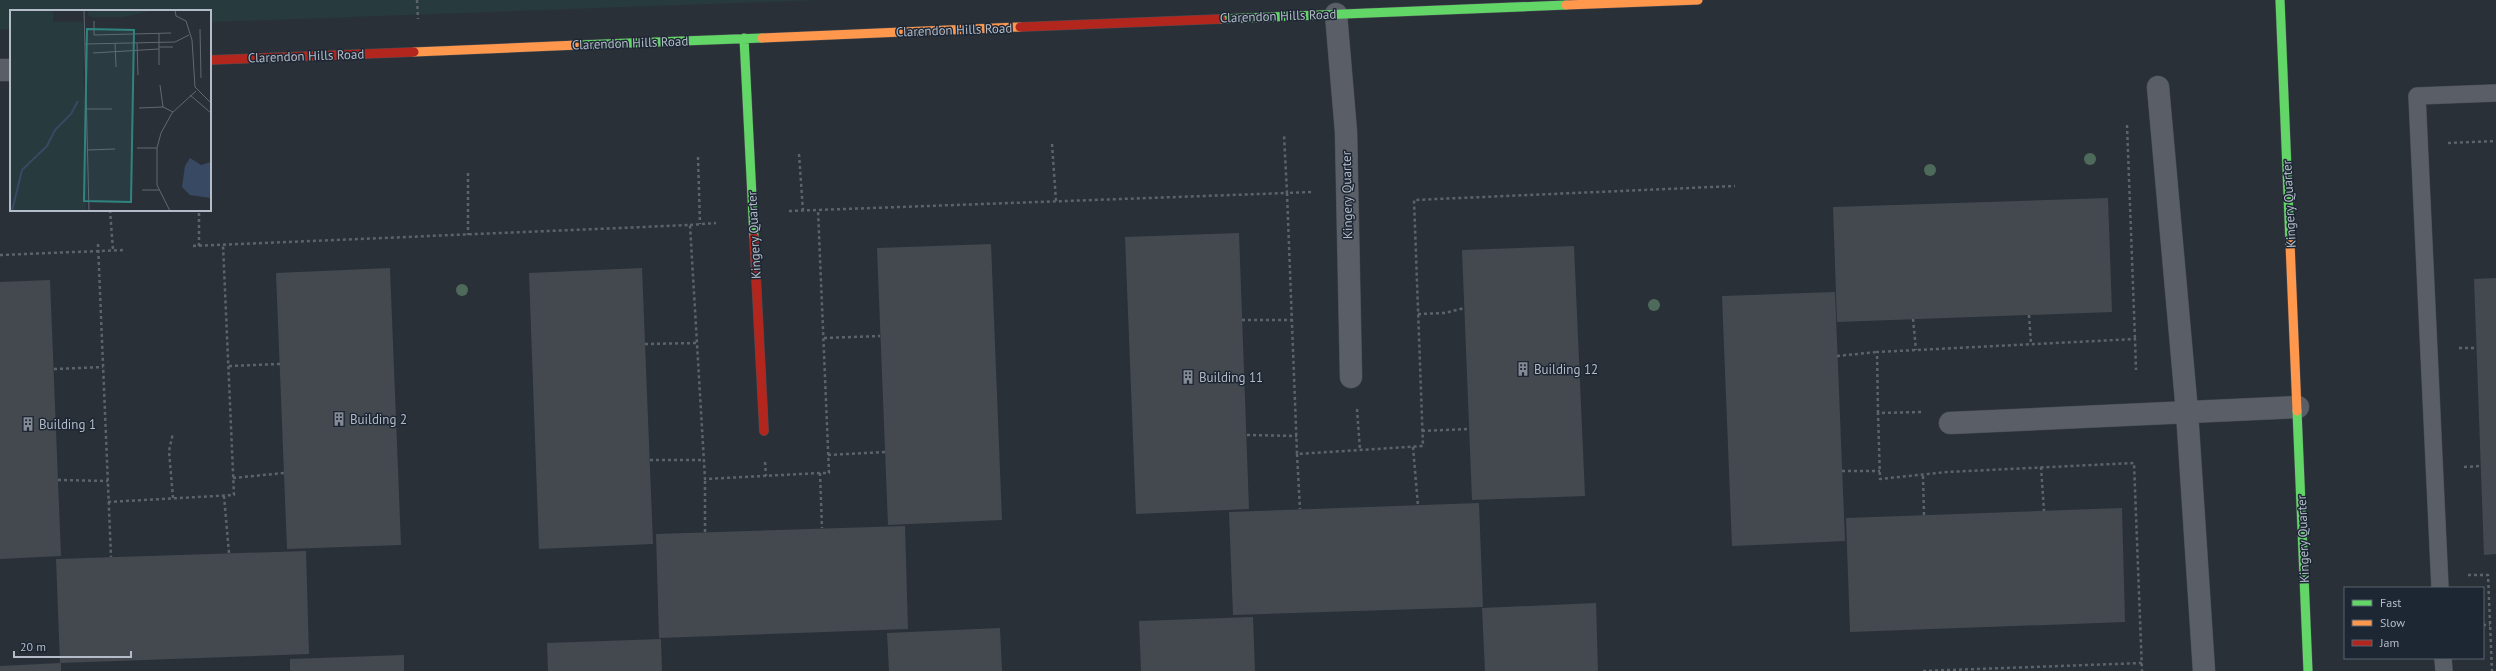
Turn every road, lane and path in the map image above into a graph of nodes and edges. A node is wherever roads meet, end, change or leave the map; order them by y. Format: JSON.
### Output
{"nodes":[{"id":1,"x":1698,"y":0,"type":"edge"},
{"id":2,"x":2280,"y":0,"type":"edge"},
{"id":3,"x":1336,"y":14,"type":"junction"},
{"id":4,"x":744,"y":38,"type":"junction"},
{"id":5,"x":211,"y":60,"type":"edge"},
{"id":6,"x":2158,"y":88,"type":"dead end"},
{"id":7,"x":2496,"y":93,"type":"edge"},
{"id":8,"x":2126,"y":125,"type":"dead end"},
{"id":9,"x":1284,"y":135,"type":"dead end"},
{"id":10,"x":1052,"y":144,"type":"dead end"},
{"id":11,"x":799,"y":154,"type":"dead end"},
{"id":12,"x":698,"y":157,"type":"dead end"},
{"id":13,"x":468,"y":173,"type":"dead end"},
{"id":14,"x":1735,"y":186,"type":"dead end"},
{"id":15,"x":1311,"y":192,"type":"dead end"},
{"id":16,"x":1287,"y":193,"type":"junction"},
{"id":17,"x":1056,"y":201,"type":"junction"},
{"id":18,"x":818,"y":210,"type":"dead end"},
{"id":19,"x":110,"y":211,"type":"edge"},
{"id":20,"x":199,"y":211,"type":"edge"},
{"id":21,"x":789,"y":211,"type":"dead end"},
{"id":22,"x":803,"y":211,"type":"junction"},
{"id":23,"x":716,"y":223,"type":"dead end"},
{"id":24,"x":700,"y":224,"type":"junction"},
{"id":25,"x":690,"y":225,"type":"junction"},
{"id":26,"x":468,"y":235,"type":"junction"},
{"id":27,"x":98,"y":244,"type":"dead end"},
{"id":28,"x":223,"y":245,"type":"junction"},
{"id":29,"x":193,"y":246,"type":"dead end"},
{"id":30,"x":199,"y":246,"type":"junction"},
{"id":31,"x":99,"y":250,"type":"junction"},
{"id":32,"x":113,"y":250,"type":"junction"},
{"id":33,"x":125,"y":250,"type":"dead end"},
{"id":34,"x":0,"y":255,"type":"edge"},
{"id":35,"x":1464,"y":308,"type":"dead end"},
{"id":36,"x":1418,"y":314,"type":"junction"},
{"id":37,"x":2030,"y":315,"type":"dead end"},
{"id":38,"x":1913,"y":319,"type":"dead end"},
{"id":39,"x":1242,"y":320,"type":"dead end"},
{"id":40,"x":1292,"y":320,"type":"junction"},
{"id":41,"x":880,"y":336,"type":"dead end"},
{"id":42,"x":824,"y":338,"type":"junction"},
{"id":43,"x":2135,"y":339,"type":"junction"},
{"id":44,"x":697,"y":343,"type":"junction"},
{"id":45,"x":645,"y":344,"type":"dead end"},
{"id":46,"x":2031,"y":344,"type":"junction"},
{"id":47,"x":1916,"y":350,"type":"junction"},
{"id":48,"x":1877,"y":352,"type":"junction"},
{"id":49,"x":1837,"y":356,"type":"dead end"},
{"id":50,"x":280,"y":364,"type":"dead end"},
{"id":51,"x":228,"y":366,"type":"junction"},
{"id":52,"x":103,"y":367,"type":"dead end"},
{"id":53,"x":54,"y":369,"type":"dead end"},
{"id":54,"x":2136,"y":370,"type":"dead end"},
{"id":55,"x":1351,"y":377,"type":"dead end"},
{"id":56,"x":1357,"y":401,"type":"dead end"},
{"id":57,"x":2298,"y":407,"type":"junction"},
{"id":58,"x":1929,"y":412,"type":"dead end"},
{"id":59,"x":2187,"y":412,"type":"junction"},
{"id":60,"x":1878,"y":414,"type":"junction"},
{"id":61,"x":1950,"y":423,"type":"dead end"},
{"id":62,"x":1469,"y":429,"type":"dead end"},
{"id":63,"x":1422,"y":431,"type":"junction"},
{"id":64,"x":764,"y":432,"type":"dead end"},
{"id":65,"x":173,"y":433,"type":"dead end"},
{"id":66,"x":1247,"y":435,"type":"dead end"},
{"id":67,"x":1297,"y":436,"type":"junction"},
{"id":68,"x":1413,"y":447,"type":"junction"},
{"id":69,"x":1360,"y":450,"type":"junction"},
{"id":70,"x":885,"y":452,"type":"dead end"},
{"id":71,"x":1297,"y":454,"type":"junction"},
{"id":72,"x":828,"y":455,"type":"junction"},
{"id":73,"x":650,"y":460,"type":"dead end"},
{"id":74,"x":704,"y":460,"type":"junction"},
{"id":75,"x":2041,"y":467,"type":"junction"},
{"id":76,"x":1842,"y":471,"type":"dead end"},
{"id":77,"x":1880,"y":471,"type":"junction"},
{"id":78,"x":284,"y":473,"type":"dead end"},
{"id":79,"x":820,"y":473,"type":"junction"},
{"id":80,"x":1923,"y":476,"type":"junction"},
{"id":81,"x":233,"y":478,"type":"junction"},
{"id":82,"x":705,"y":479,"type":"junction"},
{"id":83,"x":58,"y":480,"type":"dead end"},
{"id":84,"x":108,"y":481,"type":"junction"},
{"id":85,"x":224,"y":496,"type":"junction"},
{"id":86,"x":173,"y":498,"type":"junction"},
{"id":87,"x":108,"y":502,"type":"junction"},
{"id":88,"x":1418,"y":506,"type":"dead end"},
{"id":89,"x":1300,"y":509,"type":"dead end"},
{"id":90,"x":2044,"y":511,"type":"dead end"},
{"id":91,"x":1924,"y":515,"type":"dead end"},
{"id":92,"x":822,"y":528,"type":"dead end"},
{"id":93,"x":705,"y":532,"type":"dead end"},
{"id":94,"x":229,"y":553,"type":"dead end"},
{"id":95,"x":112,"y":557,"type":"dead end"},
{"id":96,"x":2440,"y":587,"type":"edge"},
{"id":97,"x":2484,"y":625,"type":"edge"},
{"id":98,"x":2490,"y":625,"type":"dead end"},
{"id":99,"x":2443,"y":659,"type":"edge"},
{"id":100,"x":2142,"y":663,"type":"junction"},
{"id":101,"x":1923,"y":671,"type":"edge"},
{"id":102,"x":2142,"y":671,"type":"edge"},
{"id":103,"x":2204,"y":671,"type":"edge"},
{"id":104,"x":2308,"y":671,"type":"edge"},
{"id":105,"x":2444,"y":671,"type":"edge"}],
"edges":[{"from":1,"to":3,"type":"street","name":"Clarendon Hills Road"},
{"from":2,"to":57,"type":"street","name":"Kingery Quarter"},
{"from":3,"to":4,"type":"street","name":"Clarendon Hills Road"},
{"from":3,"to":55,"type":"street","name":"Kingery Quarter"},
{"from":4,"to":5,"type":"street","name":"Clarendon Hills Road"},
{"from":4,"to":64,"type":"street","name":"Kingery Quarter"},
{"from":6,"to":59,"type":"street"},
{"from":7,"to":96,"type":"lane"},
{"from":8,"to":43,"type":"path"},
{"from":9,"to":16,"type":"path"},
{"from":10,"to":17,"type":"path"},
{"from":11,"to":22,"type":"path"},
{"from":12,"to":24,"type":"path"},
{"from":13,"to":26,"type":"path"},
{"from":14,"to":36,"type":"path"},
{"from":15,"to":16,"type":"path"},
{"from":16,"to":17,"type":"path"},
{"from":16,"to":40,"type":"path"},
{"from":17,"to":22,"type":"path"},
{"from":18,"to":42,"type":"path"},
{"from":19,"to":32,"type":"path"},
{"from":20,"to":30,"type":"path"},
{"from":21,"to":22,"type":"path"},
{"from":23,"to":24,"type":"path"},
{"from":24,"to":25,"type":"path"},
{"from":25,"to":26,"type":"path"},
{"from":25,"to":44,"type":"path"},
{"from":26,"to":28,"type":"path"},
{"from":27,"to":31,"type":"path"},
{"from":28,"to":30,"type":"path"},
{"from":28,"to":51,"type":"path"},
{"from":29,"to":30,"type":"path"},
{"from":31,"to":32,"type":"path"},
{"from":31,"to":34,"type":"path"},
{"from":31,"to":84,"type":"path"},
{"from":32,"to":33,"type":"path"},
{"from":35,"to":36,"type":"path"},
{"from":36,"to":63,"type":"path"},
{"from":37,"to":46,"type":"path"},
{"from":38,"to":47,"type":"path"},
{"from":39,"to":40,"type":"path"},
{"from":40,"to":67,"type":"path"},
{"from":41,"to":42,"type":"path"},
{"from":42,"to":72,"type":"path"},
{"from":43,"to":46,"type":"path"},
{"from":43,"to":54,"type":"path"},
{"from":44,"to":45,"type":"path"},
{"from":44,"to":74,"type":"path"},
{"from":46,"to":47,"type":"path"},
{"from":47,"to":48,"type":"path"},
{"from":48,"to":49,"type":"path"},
{"from":48,"to":60,"type":"path"},
{"from":50,"to":51,"type":"path"},
{"from":51,"to":81,"type":"path"},
{"from":52,"to":53,"type":"path"},
{"from":56,"to":69,"type":"path"},
{"from":57,"to":59,"type":"street"},
{"from":57,"to":104,"type":"street","name":"Kingery Quarter"},
{"from":58,"to":60,"type":"path"},
{"from":59,"to":61,"type":"street"},
{"from":59,"to":103,"type":"street"},
{"from":60,"to":77,"type":"path"},
{"from":62,"to":63,"type":"path"},
{"from":63,"to":68,"type":"path"},
{"from":65,"to":86,"type":"path"},
{"from":66,"to":67,"type":"path"},
{"from":67,"to":71,"type":"path"},
{"from":68,"to":69,"type":"path"},
{"from":68,"to":88,"type":"path"},
{"from":69,"to":71,"type":"path"},
{"from":70,"to":72,"type":"path"},
{"from":71,"to":89,"type":"path"},
{"from":72,"to":79,"type":"path"},
{"from":73,"to":74,"type":"path"},
{"from":74,"to":82,"type":"path"},
{"from":75,"to":80,"type":"path"},
{"from":75,"to":90,"type":"path"},
{"from":75,"to":100,"type":"path"},
{"from":76,"to":77,"type":"path"},
{"from":77,"to":80,"type":"path"},
{"from":78,"to":81,"type":"path"},
{"from":79,"to":82,"type":"path"},
{"from":79,"to":92,"type":"path"},
{"from":80,"to":91,"type":"path"},
{"from":81,"to":85,"type":"path"},
{"from":82,"to":93,"type":"path"},
{"from":83,"to":84,"type":"path"},
{"from":84,"to":87,"type":"path"},
{"from":85,"to":86,"type":"path"},
{"from":85,"to":94,"type":"path"},
{"from":86,"to":87,"type":"path"},
{"from":87,"to":95,"type":"path"},
{"from":97,"to":98,"type":"path"},
{"from":99,"to":105,"type":"lane"},
{"from":100,"to":101,"type":"path"},
{"from":100,"to":102,"type":"path"}]}
